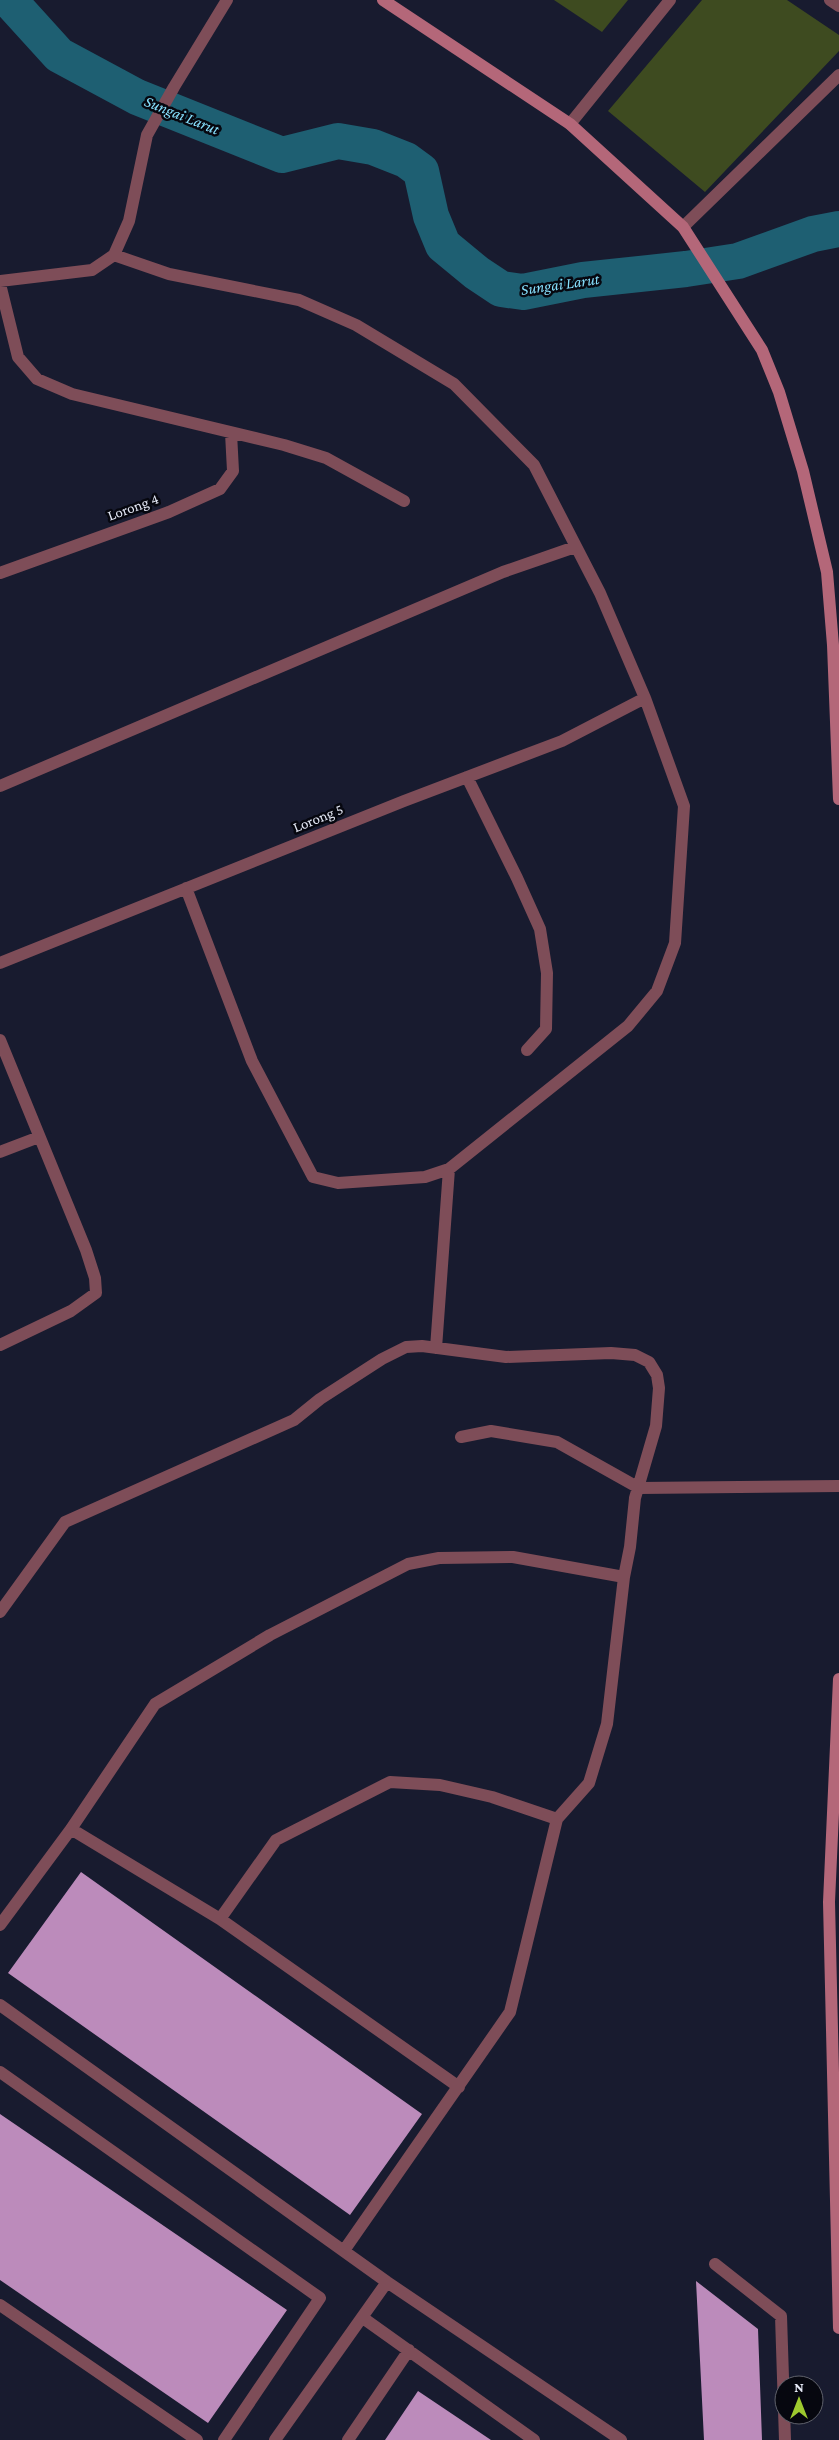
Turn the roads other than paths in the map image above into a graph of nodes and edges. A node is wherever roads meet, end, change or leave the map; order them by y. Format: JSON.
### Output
{"nodes":[{"id":1,"x":227,"y":0,"type":"edge"},
{"id":2,"x":383,"y":0,"type":"edge"},
{"id":3,"x":670,"y":0,"type":"edge"},
{"id":4,"x":830,"y":0,"type":"edge"},
{"id":5,"x":839,"y":6,"type":"edge"},
{"id":6,"x":839,"y":75,"type":"edge"},
{"id":7,"x":570,"y":124,"type":"junction"},
{"id":8,"x":683,"y":227,"type":"junction"},
{"id":9,"x":114,"y":255,"type":"junction"},
{"id":10,"x":0,"y":283,"type":"edge"},
{"id":11,"x":231,"y":433,"type":"junction"},
{"id":12,"x":404,"y":501,"type":"dead end"},
{"id":13,"x":575,"y":547,"type":"junction"},
{"id":14,"x":0,"y":573,"type":"edge"},
{"id":15,"x":836,"y":645,"type":"edge"},
{"id":16,"x":645,"y":698,"type":"junction"},
{"id":17,"x":467,"y":777,"type":"junction"},
{"id":18,"x":0,"y":786,"type":"edge"},
{"id":19,"x":839,"y":799,"type":"edge"},
{"id":20,"x":186,"y":888,"type":"junction"},
{"id":21,"x":0,"y":963,"type":"edge"},
{"id":22,"x":0,"y":1040,"type":"edge"},
{"id":23,"x":527,"y":1050,"type":"dead end"},
{"id":24,"x":39,"y":1137,"type":"junction"},
{"id":25,"x":0,"y":1152,"type":"edge"},
{"id":26,"x":449,"y":1169,"type":"junction"},
{"id":27,"x":0,"y":1345,"type":"edge"},
{"id":28,"x":436,"y":1348,"type":"junction"},
{"id":29,"x":461,"y":1437,"type":"dead end"},
{"id":30,"x":839,"y":1486,"type":"edge"},
{"id":31,"x":639,"y":1488,"type":"junction"},
{"id":32,"x":624,"y":1577,"type":"junction"},
{"id":33,"x":0,"y":1612,"type":"edge"},
{"id":34,"x":839,"y":1679,"type":"edge"},
{"id":35,"x":557,"y":1819,"type":"junction"},
{"id":36,"x":71,"y":1829,"type":"junction"},
{"id":37,"x":220,"y":1919,"type":"junction"},
{"id":38,"x":0,"y":1925,"type":"edge"},
{"id":39,"x":0,"y":2005,"type":"edge"},
{"id":40,"x":0,"y":2072,"type":"edge"},
{"id":41,"x":459,"y":2087,"type":"junction"},
{"id":42,"x":345,"y":2249,"type":"junction"},
{"id":43,"x":715,"y":2264,"type":"dead end"},
{"id":44,"x":387,"y":2282,"type":"junction"},
{"id":45,"x":0,"y":2305,"type":"edge"},
{"id":46,"x":363,"y":2318,"type":"junction"},
{"id":47,"x":839,"y":2328,"type":"edge"},
{"id":48,"x":409,"y":2350,"type":"junction"},
{"id":49,"x":196,"y":2440,"type":"edge"},
{"id":50,"x":224,"y":2440,"type":"edge"},
{"id":51,"x":274,"y":2440,"type":"edge"},
{"id":52,"x":348,"y":2440,"type":"edge"},
{"id":53,"x":534,"y":2440,"type":"edge"},
{"id":54,"x":621,"y":2440,"type":"edge"},
{"id":55,"x":785,"y":2440,"type":"edge"}],
"edges":[{"from":1,"to":9,"type":"street"},
{"from":2,"to":7,"type":"street"},
{"from":3,"to":7,"type":"street"},
{"from":4,"to":5,"type":"street"},
{"from":6,"to":8,"type":"street"},
{"from":7,"to":8,"type":"street"},
{"from":8,"to":15,"type":"street"},
{"from":9,"to":10,"type":"street"},
{"from":9,"to":13,"type":"street"},
{"from":10,"to":11,"type":"street"},
{"from":11,"to":12,"type":"street"},
{"from":11,"to":14,"type":"street","name":"Lorong 4"},
{"from":13,"to":16,"type":"street"},
{"from":13,"to":18,"type":"street"},
{"from":15,"to":19,"type":"street"},
{"from":16,"to":17,"type":"street","name":"Lorong 5"},
{"from":16,"to":26,"type":"street"},
{"from":17,"to":20,"type":"street","name":"Lorong 5"},
{"from":17,"to":23,"type":"street"},
{"from":20,"to":21,"type":"street","name":"Lorong 5"},
{"from":20,"to":26,"type":"street"},
{"from":22,"to":24,"type":"street"},
{"from":24,"to":25,"type":"street"},
{"from":24,"to":27,"type":"street"},
{"from":26,"to":28,"type":"street"},
{"from":28,"to":31,"type":"street"},
{"from":28,"to":33,"type":"street"},
{"from":29,"to":31,"type":"street"},
{"from":30,"to":31,"type":"street"},
{"from":31,"to":32,"type":"street"},
{"from":32,"to":35,"type":"street"},
{"from":32,"to":36,"type":"street"},
{"from":34,"to":47,"type":"street"},
{"from":35,"to":37,"type":"street"},
{"from":35,"to":41,"type":"street"},
{"from":36,"to":37,"type":"street"},
{"from":36,"to":38,"type":"street"},
{"from":37,"to":41,"type":"street"},
{"from":39,"to":42,"type":"street"},
{"from":40,"to":50,"type":"street"},
{"from":41,"to":42,"type":"street"},
{"from":42,"to":44,"type":"street"},
{"from":43,"to":55,"type":"street"},
{"from":44,"to":46,"type":"street"},
{"from":44,"to":54,"type":"street"},
{"from":45,"to":49,"type":"street"},
{"from":46,"to":48,"type":"street"},
{"from":46,"to":51,"type":"street"},
{"from":48,"to":52,"type":"street"},
{"from":48,"to":53,"type":"street"}]}
